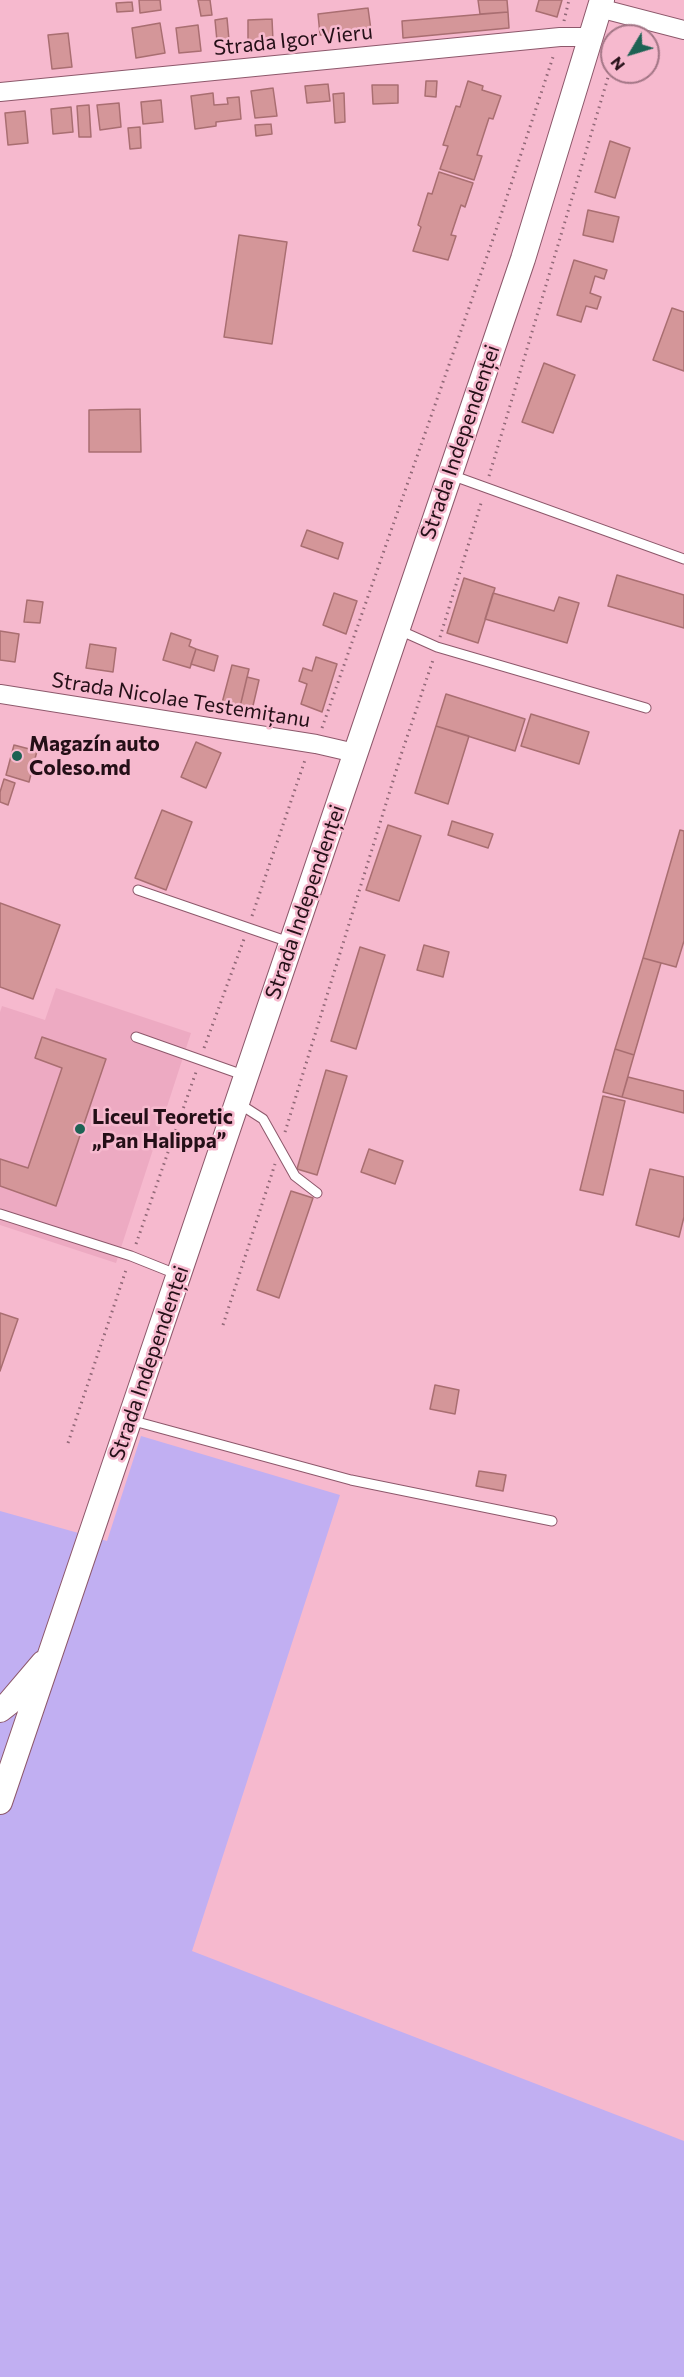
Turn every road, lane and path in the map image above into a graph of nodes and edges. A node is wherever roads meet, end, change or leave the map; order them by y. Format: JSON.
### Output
{"nodes":[{"id":1,"x":569,"y":0,"type":"edge"},
{"id":2,"x":601,"y":4,"type":"edge"},
{"id":3,"x":684,"y":30,"type":"edge"},
{"id":4,"x":560,"y":37,"type":"junction"},
{"id":5,"x":590,"y":37,"type":"junction"},
{"id":6,"x":606,"y":84,"type":"edge"},
{"id":7,"x":0,"y":92,"type":"edge"},
{"id":8,"x":449,"y":474,"type":"junction"},
{"id":9,"x":486,"y":487,"type":"junction"},
{"id":10,"x":684,"y":559,"type":"edge"},
{"id":11,"x":397,"y":628,"type":"junction"},
{"id":12,"x":437,"y":646,"type":"junction"},
{"id":13,"x":0,"y":694,"type":"edge"},
{"id":14,"x":646,"y":708,"type":"dead end"},
{"id":15,"x":316,"y":744,"type":"junction"},
{"id":16,"x":355,"y":753,"type":"junction"},
{"id":17,"x":138,"y":890,"type":"dead end"},
{"id":18,"x":248,"y":926,"type":"junction"},
{"id":19,"x":291,"y":942,"type":"junction"},
{"id":20,"x":136,"y":1037,"type":"dead end"},
{"id":21,"x":200,"y":1059,"type":"junction"},
{"id":22,"x":246,"y":1076,"type":"junction"},
{"id":23,"x":237,"y":1102,"type":"junction"},
{"id":24,"x":279,"y":1150,"type":"junction"},
{"id":25,"x":318,"y":1193,"type":"dead end"},
{"id":26,"x":0,"y":1214,"type":"edge"},
{"id":27,"x":131,"y":1256,"type":"junction"},
{"id":28,"x":179,"y":1275,"type":"junction"},
{"id":29,"x":223,"y":1325,"type":"dead end"},
{"id":30,"x":130,"y":1420,"type":"junction"},
{"id":31,"x":68,"y":1443,"type":"dead end"},
{"id":32,"x":552,"y":1521,"type":"dead end"},
{"id":33,"x":52,"y":1652,"type":"junction"},
{"id":34,"x":0,"y":1710,"type":"edge"},
{"id":35,"x":0,"y":1802,"type":"edge"}],
"edges":[{"from":1,"to":4,"type":"path"},
{"from":2,"to":3,"type":"street"},
{"from":2,"to":5,"type":"main road","name":"Strada Independenței"},
{"from":4,"to":5,"type":"street","name":"Strada Igor Vieru"},
{"from":4,"to":7,"type":"street","name":"Strada Igor Vieru"},
{"from":4,"to":15,"type":"path"},
{"from":5,"to":8,"type":"main road","name":"Strada Independenței"},
{"from":6,"to":9,"type":"path"},
{"from":8,"to":9,"type":"lane"},
{"from":8,"to":11,"type":"main road","name":"Strada Independenței"},
{"from":9,"to":10,"type":"lane"},
{"from":9,"to":12,"type":"path"},
{"from":11,"to":12,"type":"lane"},
{"from":11,"to":16,"type":"main road","name":"Strada Independenței"},
{"from":12,"to":14,"type":"lane"},
{"from":12,"to":24,"type":"path"},
{"from":13,"to":15,"type":"street","name":"Strada Nicolae Testemițanu"},
{"from":15,"to":16,"type":"street","name":"Strada Nicolae Testemițanu"},
{"from":15,"to":18,"type":"path"},
{"from":16,"to":19,"type":"main road","name":"Strada Independenței"},
{"from":17,"to":18,"type":"lane"},
{"from":18,"to":19,"type":"lane"},
{"from":18,"to":21,"type":"path"},
{"from":19,"to":22,"type":"main road","name":"Strada Independenței"},
{"from":20,"to":21,"type":"lane"},
{"from":21,"to":22,"type":"lane"},
{"from":21,"to":27,"type":"path"},
{"from":22,"to":23,"type":"main road","name":"Strada Independenței"},
{"from":23,"to":24,"type":"lane"},
{"from":23,"to":28,"type":"main road","name":"Strada Independenței"},
{"from":24,"to":25,"type":"lane"},
{"from":24,"to":29,"type":"path"},
{"from":26,"to":27,"type":"lane"},
{"from":27,"to":28,"type":"lane"},
{"from":27,"to":31,"type":"path"},
{"from":28,"to":30,"type":"main road","name":"Strada Independenței"},
{"from":30,"to":32,"type":"lane"},
{"from":30,"to":33,"type":"main road","name":"Strada Independenței"},
{"from":33,"to":34,"type":"main road"},
{"from":33,"to":35,"type":"main road","name":"Strada Independenței"}]}
